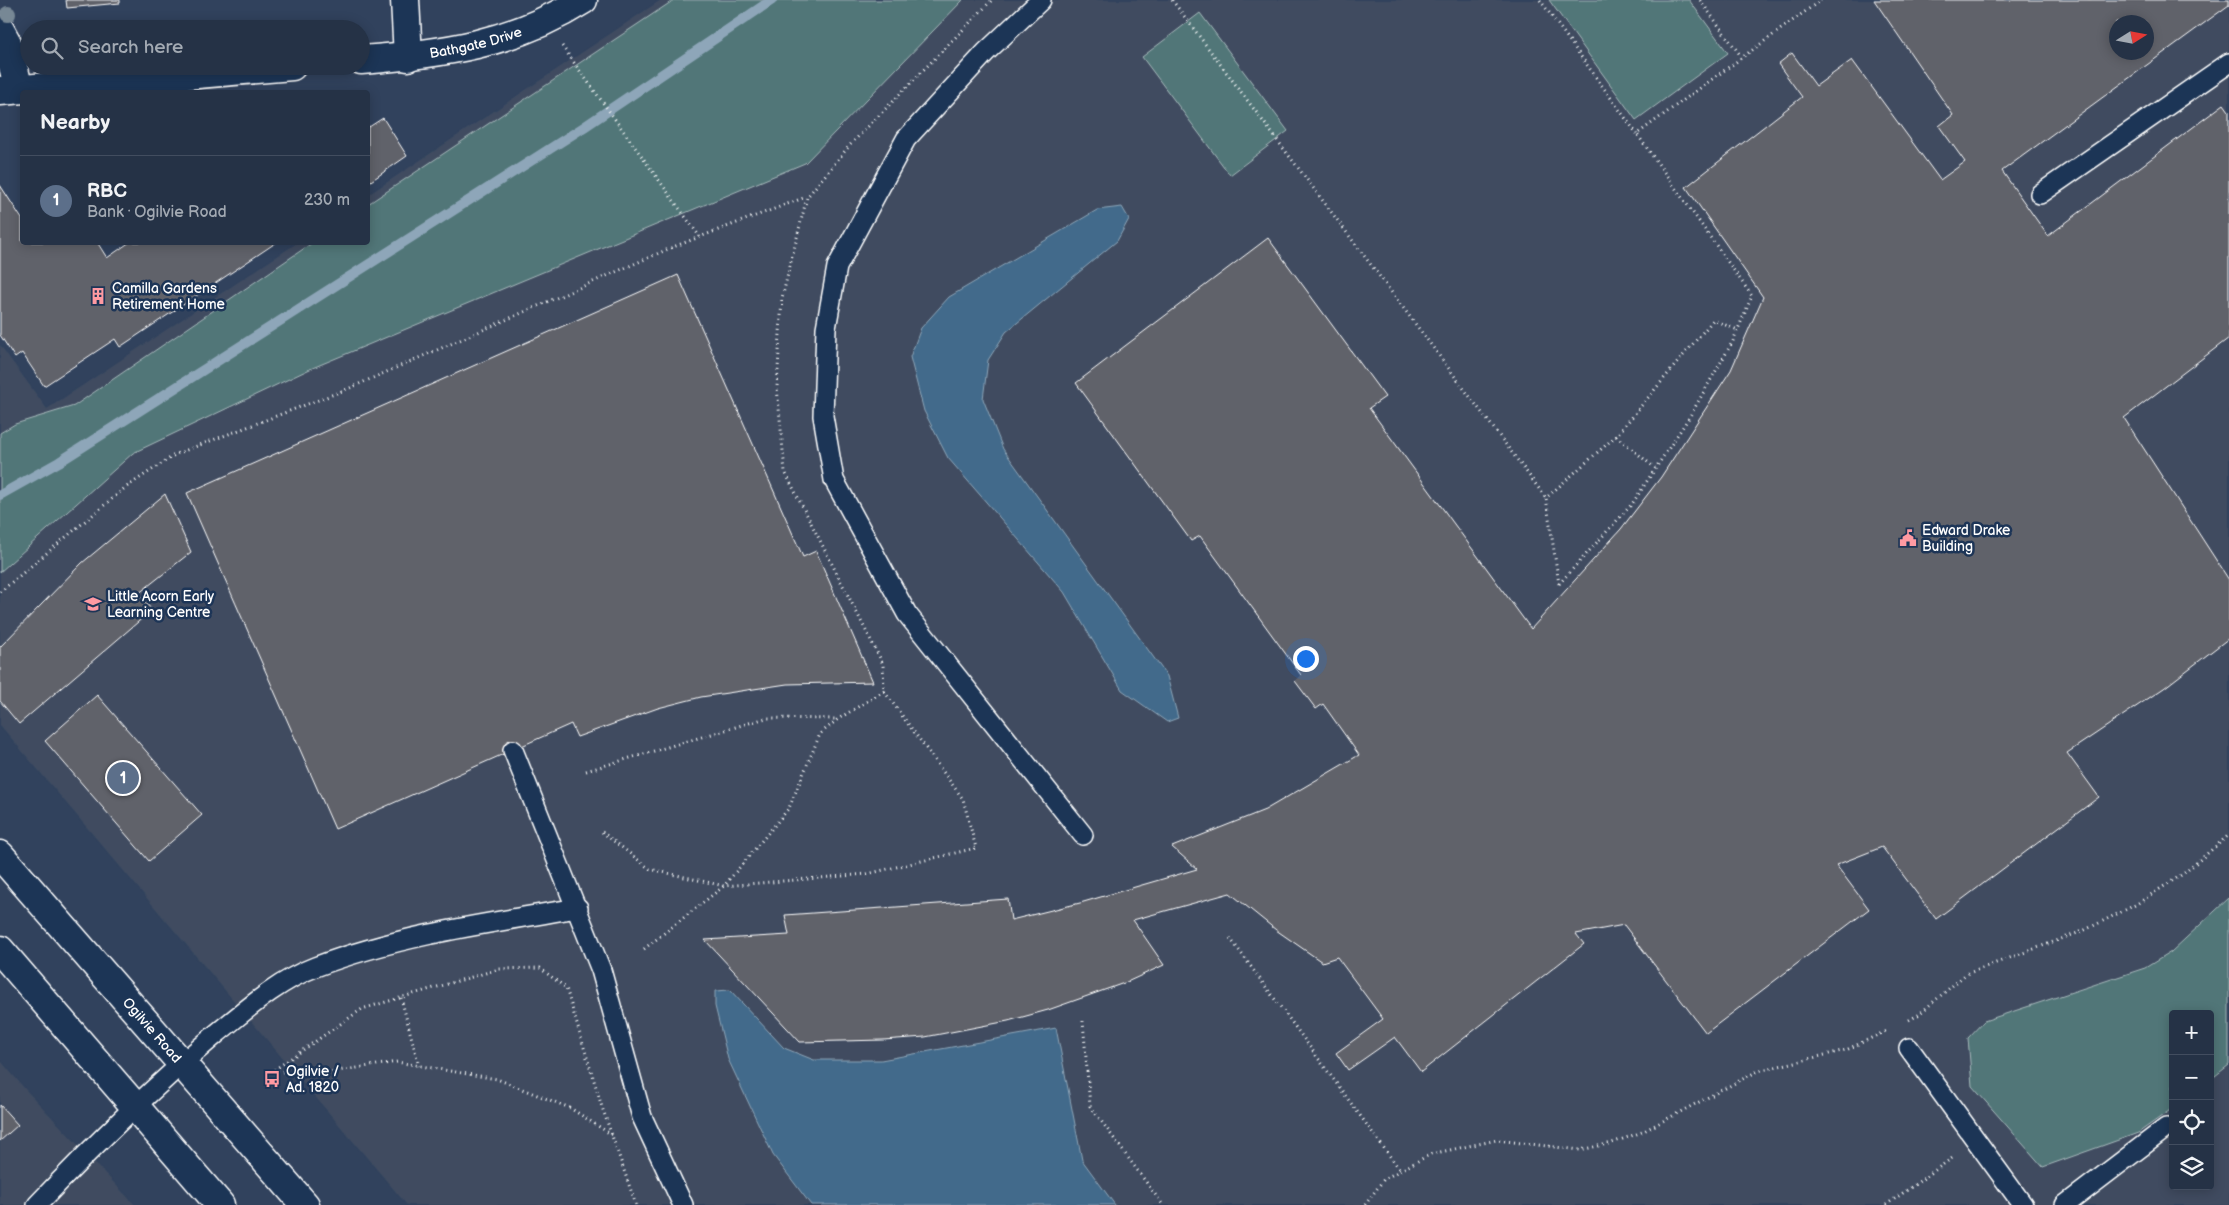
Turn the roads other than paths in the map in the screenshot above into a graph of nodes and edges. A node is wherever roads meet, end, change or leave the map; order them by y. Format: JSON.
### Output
{"nodes":[{"id":1,"x":406,"y":0,"type":"edge"},
{"id":2,"x":583,"y":0,"type":"edge"},
{"id":3,"x":1041,"y":0,"type":"edge"},
{"id":4,"x":0,"y":30,"type":"edge"},
{"id":5,"x":408,"y":56,"type":"junction"},
{"id":6,"x":370,"y":59,"type":"edge"},
{"id":7,"x":2229,"y":63,"type":"edge"},
{"id":8,"x":186,"y":75,"type":"edge"},
{"id":9,"x":10,"y":90,"type":"edge"},
{"id":10,"x":2040,"y":194,"type":"dead end"},
{"id":11,"x":513,"y":750,"type":"dead end"},
{"id":12,"x":1083,"y":835,"type":"dead end"},
{"id":13,"x":0,"y":855,"type":"edge"},
{"id":14,"x":578,"y":908,"type":"junction"},
{"id":15,"x":0,"y":950,"type":"edge"},
{"id":16,"x":1909,"y":1048,"type":"dead end"},
{"id":17,"x":182,"y":1063,"type":"junction"},
{"id":18,"x":134,"y":1106,"type":"junction"},
{"id":19,"x":2166,"y":1128,"type":"dead end"},
{"id":20,"x":37,"y":1205,"type":"edge"},
{"id":21,"x":220,"y":1205,"type":"edge"},
{"id":22,"x":305,"y":1205,"type":"edge"},
{"id":23,"x":683,"y":1205,"type":"edge"},
{"id":24,"x":2023,"y":1205,"type":"edge"},
{"id":25,"x":2064,"y":1205,"type":"edge"}],
"edges":[{"from":1,"to":5,"type":"main road"},
{"from":2,"to":5,"type":"main road","name":"Bathgate Drive"},
{"from":3,"to":12,"type":"lane"},
{"from":4,"to":9,"type":"main road"},
{"from":5,"to":6,"type":"main road","name":"Bathgate Drive"},
{"from":7,"to":10,"type":"lane"},
{"from":8,"to":9,"type":"main road"},
{"from":11,"to":14,"type":"lane"},
{"from":13,"to":17,"type":"main road","name":"Ogilvie Road"},
{"from":14,"to":17,"type":"lane"},
{"from":14,"to":23,"type":"lane"},
{"from":15,"to":18,"type":"main road"},
{"from":16,"to":24,"type":"lane"},
{"from":17,"to":18,"type":"lane"},
{"from":17,"to":22,"type":"main road","name":"Ogilvie Road"},
{"from":18,"to":20,"type":"lane"},
{"from":18,"to":21,"type":"main road"},
{"from":19,"to":25,"type":"lane"}]}
